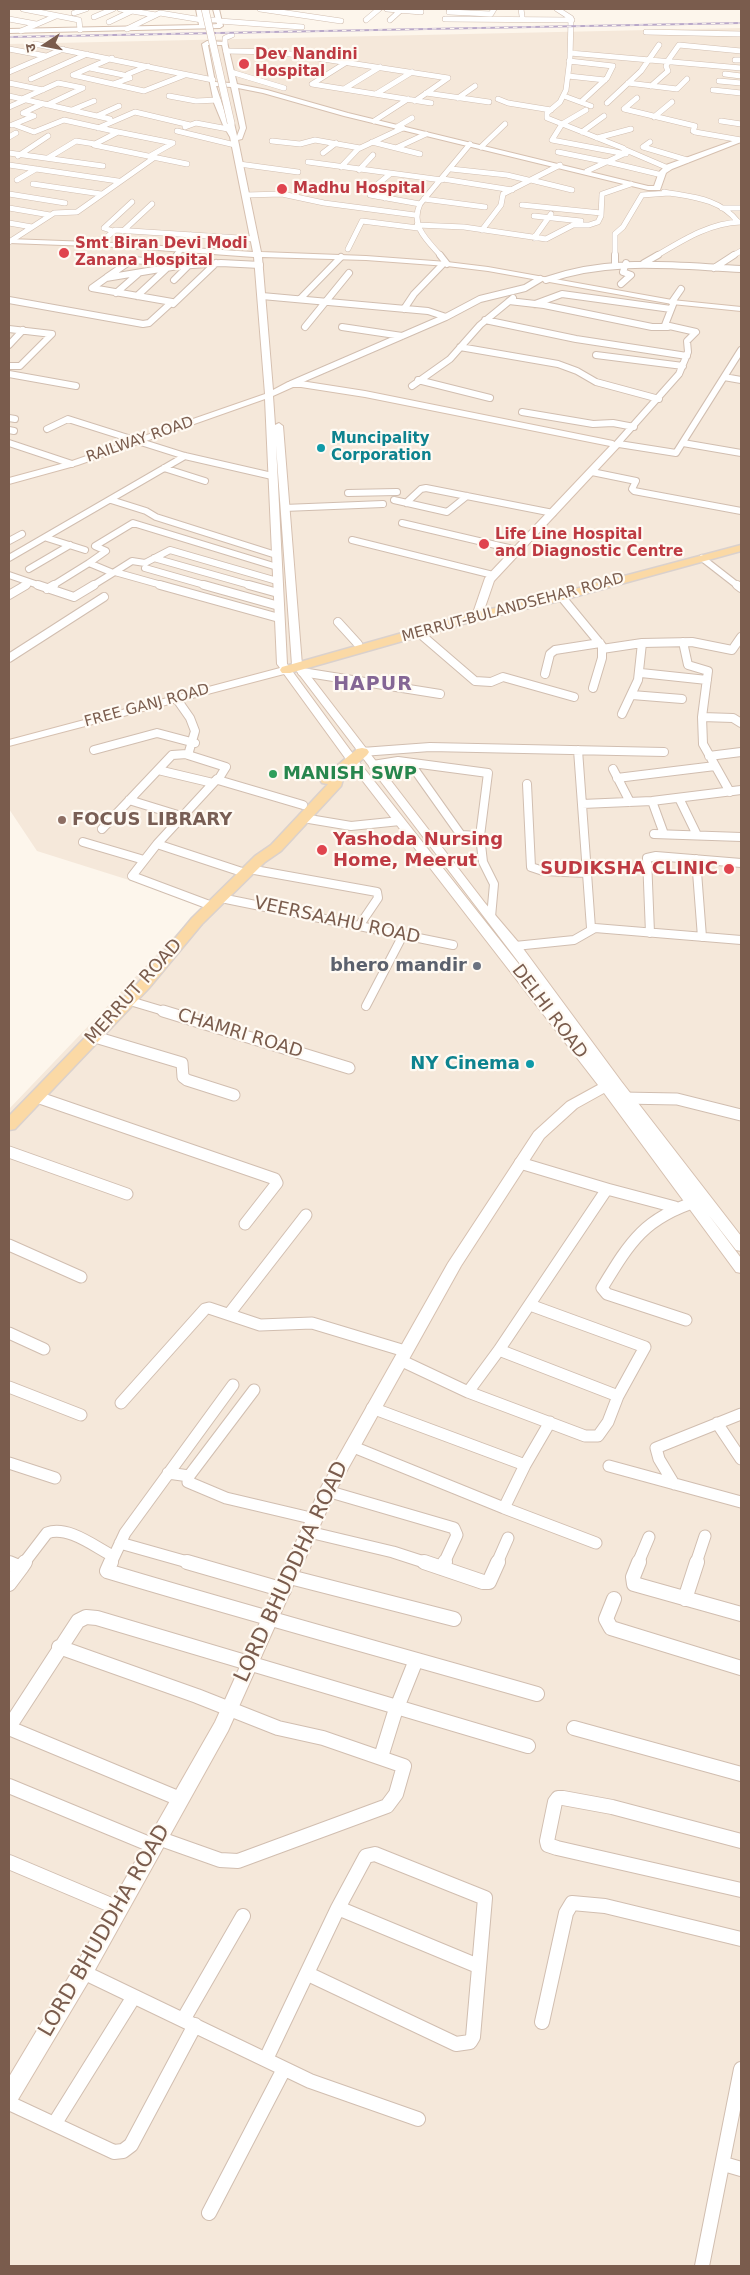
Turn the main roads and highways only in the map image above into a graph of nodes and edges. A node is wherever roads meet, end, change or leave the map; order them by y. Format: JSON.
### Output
{"nodes":[{"id":1,"x":741,"y":548,"type":"edge"},
{"id":2,"x":478,"y":614,"type":"junction"},
{"id":3,"x":293,"y":666,"type":"junction"},
{"id":4,"x":357,"y":756,"type":"joint"},
{"id":5,"x":336,"y":775,"type":"joint"},
{"id":6,"x":9,"y":1126,"type":"edge"}],
"edges":[{"from":1,"to":2,"type":"main road","name":"MERRUT-BULANDSEHAR ROAD"},
{"from":2,"to":3,"type":"main road","name":"MERRUT-BULANDSEHAR ROAD"},
{"from":2,"to":3,"type":"main road"},
{"from":3,"to":4,"type":"main road"},
{"from":4,"to":5,"type":"main road","name":"MERRUT ROAD"},
{"from":5,"to":6,"type":"main road","name":"MERRUT ROAD"}]}
